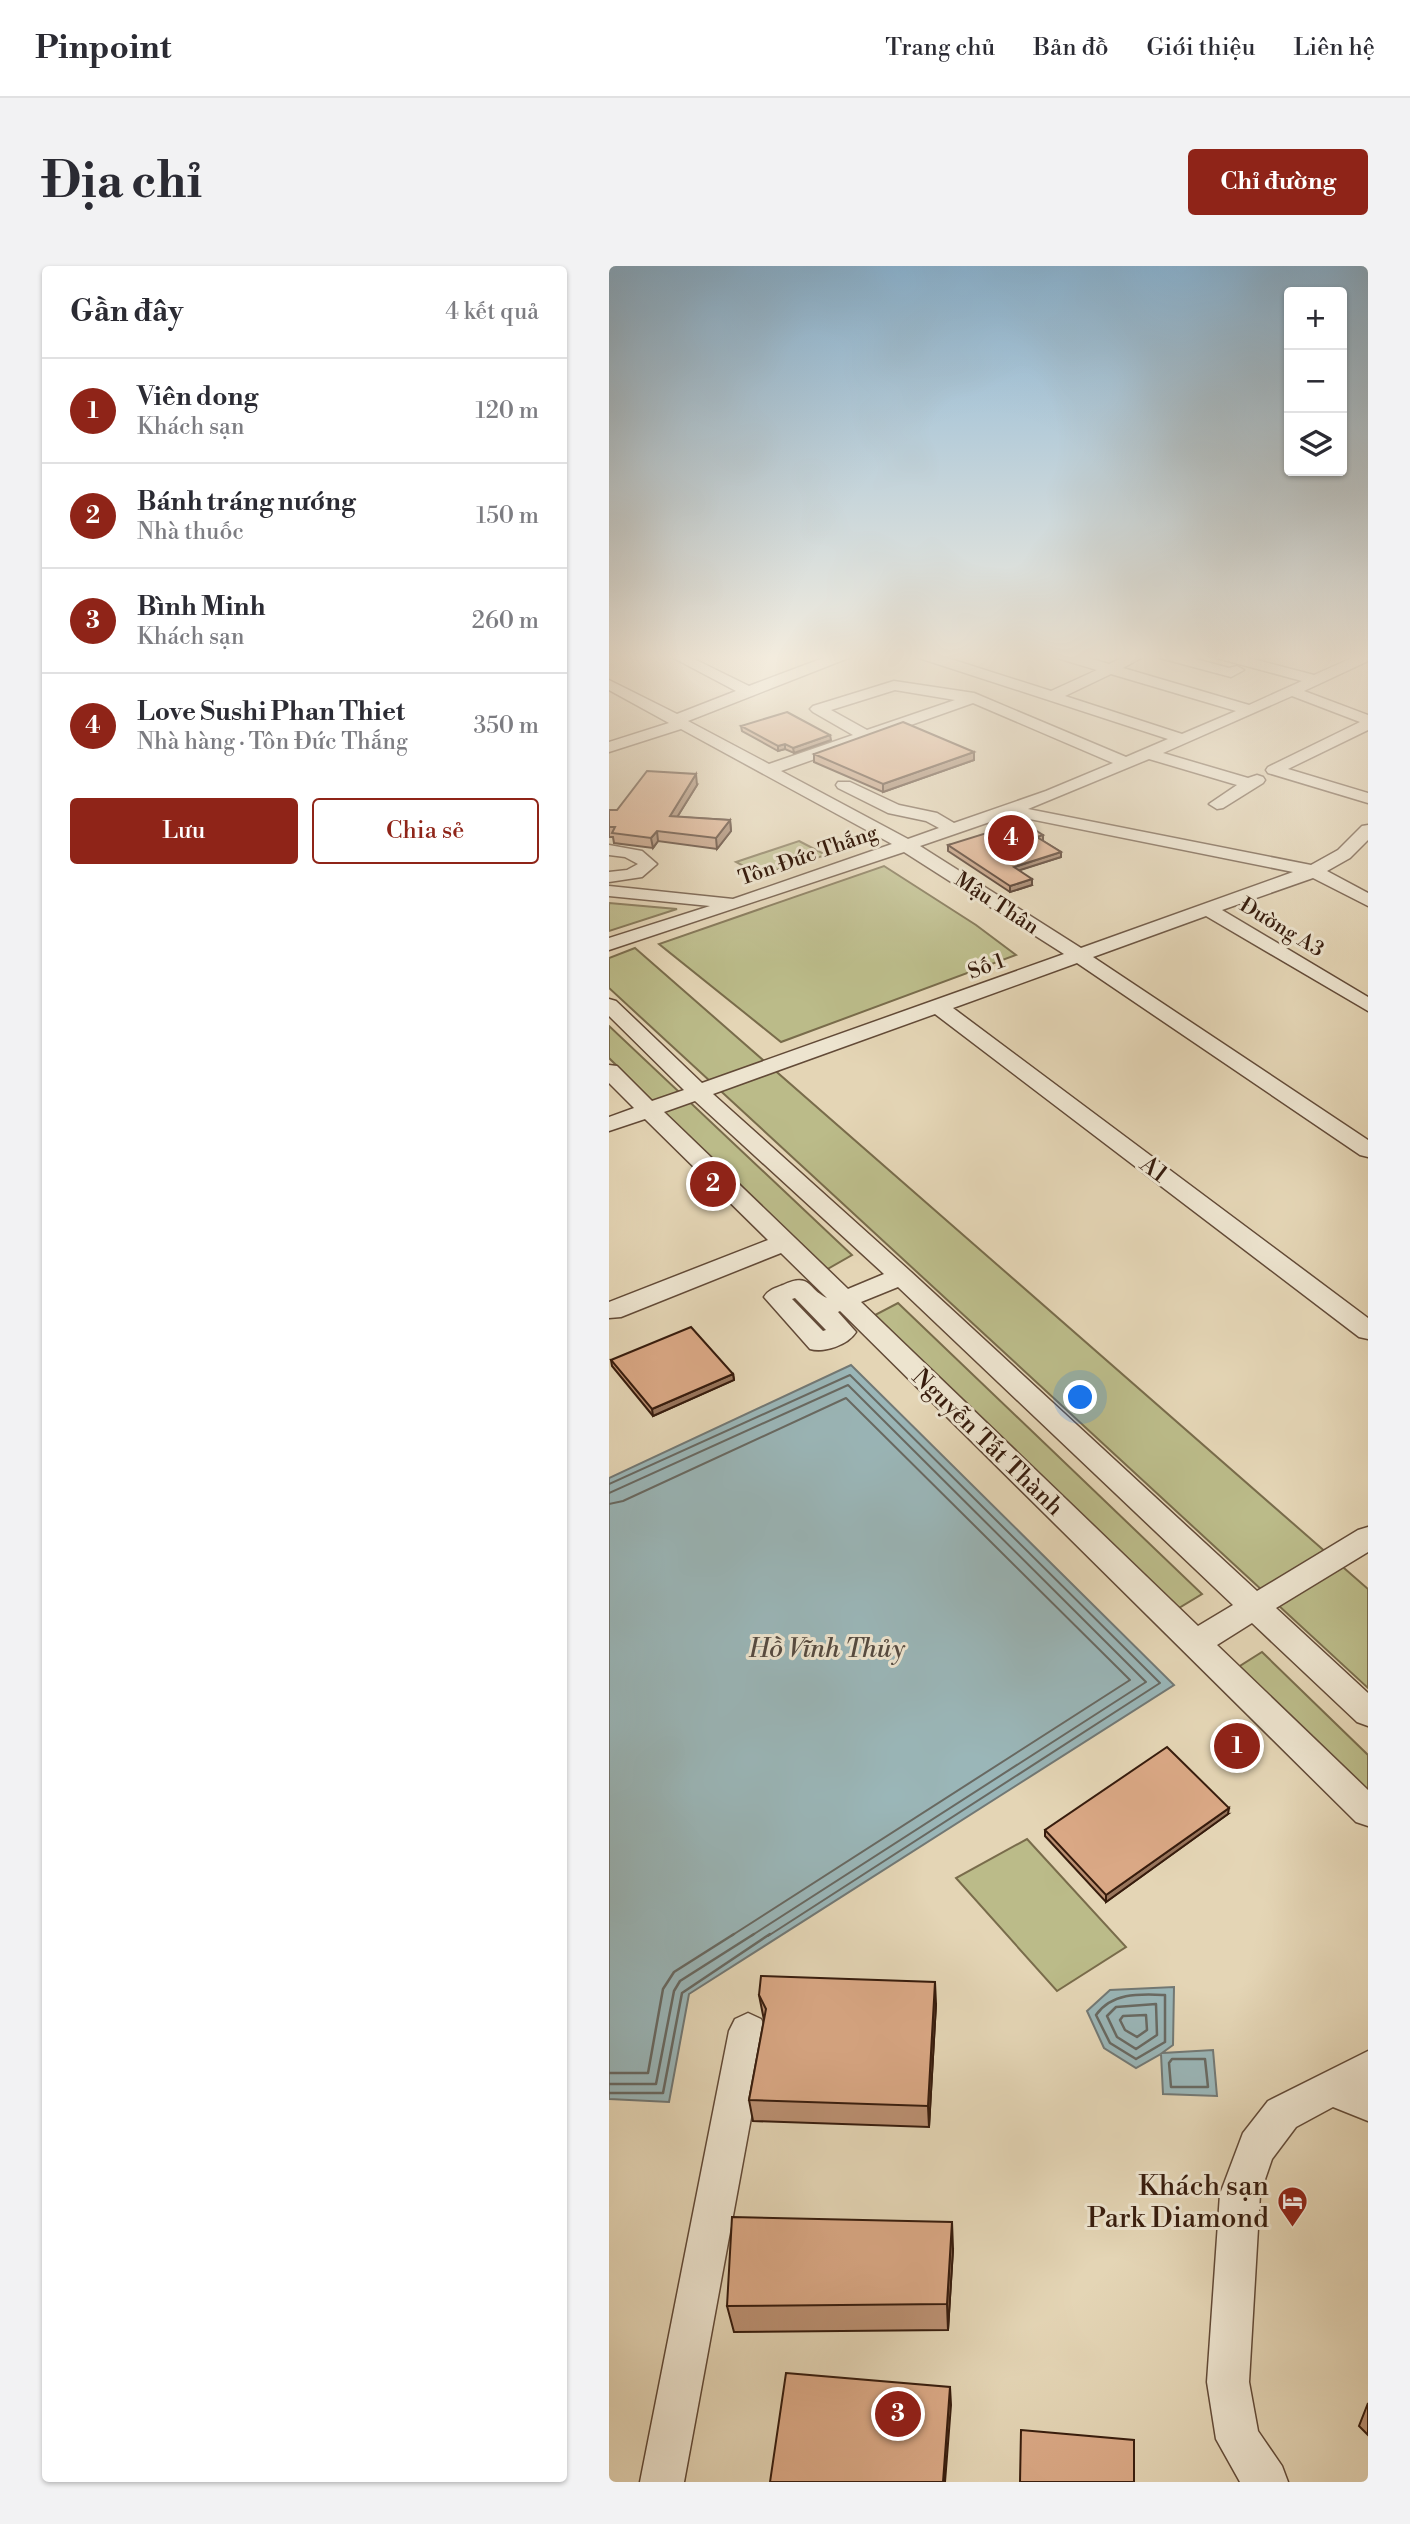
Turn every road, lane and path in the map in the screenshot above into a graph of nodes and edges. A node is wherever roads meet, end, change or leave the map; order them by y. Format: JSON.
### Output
{"nodes":[{"id":1,"x":744,"y":757,"type":"edge"},
{"id":2,"x":804,"y":757,"type":"edge"},
{"id":3,"x":1113,"y":757,"type":"edge"},
{"id":4,"x":1140,"y":757,"type":"edge"},
{"id":5,"x":1160,"y":757,"type":"edge"},
{"id":6,"x":1297,"y":757,"type":"edge"},
{"id":7,"x":1126,"y":763,"type":"junction"},
{"id":8,"x":767,"y":770,"type":"junction"},
{"id":9,"x":1274,"y":770,"type":"junction"},
{"id":10,"x":1250,"y":784,"type":"junction"},
{"id":11,"x":843,"y":785,"type":"dead end"},
{"id":12,"x":1368,"y":797,"type":"edge"},
{"id":13,"x":1217,"y":804,"type":"dead end"},
{"id":14,"x":1009,"y":810,"type":"junction"},
{"id":15,"x":953,"y":829,"type":"junction"},
{"id":16,"x":1368,"y":830,"type":"edge"},
{"id":17,"x":906,"y":845,"type":"junction"},
{"id":18,"x":609,"y":850,"type":"edge"},
{"id":19,"x":1344,"y":854,"type":"junction"},
{"id":20,"x":1368,"y":859,"type":"edge"},
{"id":21,"x":1314,"y":871,"type":"junction"},
{"id":22,"x":609,"y":877,"type":"edge"},
{"id":23,"x":609,"y":891,"type":"edge"},
{"id":24,"x":1368,"y":900,"type":"edge"},
{"id":25,"x":738,"y":903,"type":"junction"},
{"id":26,"x":1209,"y":910,"type":"junction"},
{"id":27,"x":609,"y":944,"type":"edge"},
{"id":28,"x":635,"y":948,"type":"dead end"},
{"id":29,"x":1078,"y":957,"type":"junction"},
{"id":30,"x":609,"y":958,"type":"edge"},
{"id":31,"x":609,"y":988,"type":"edge"},
{"id":32,"x":609,"y":1005,"type":"edge"},
{"id":33,"x":1368,"y":1005,"type":"edge"},
{"id":34,"x":939,"y":1007,"type":"junction"},
{"id":35,"x":609,"y":1071,"type":"edge"},
{"id":36,"x":707,"y":1090,"type":"junction"},
{"id":37,"x":649,"y":1111,"type":"junction"},
{"id":38,"x":609,"y":1124,"type":"edge"},
{"id":39,"x":1368,"y":1150,"type":"edge"},
{"id":40,"x":783,"y":1243,"type":"junction"},
{"id":41,"x":901,"y":1276,"type":"junction"},
{"id":42,"x":832,"y":1306,"type":"junction"},
{"id":43,"x":609,"y":1310,"type":"edge"},
{"id":44,"x":1368,"y":1331,"type":"edge"},
{"id":45,"x":1368,"y":1538,"type":"edge"},
{"id":46,"x":1262,"y":1602,"type":"junction"},
{"id":47,"x":1195,"y":1643,"type":"junction"},
{"id":48,"x":1368,"y":1688,"type":"edge"},
{"id":49,"x":1368,"y":1713,"type":"edge"},
{"id":50,"x":1368,"y":1812,"type":"edge"},
{"id":51,"x":748,"y":2031,"type":"dead end"},
{"id":52,"x":1368,"y":2069,"type":"edge"},
{"id":53,"x":1350,"y":2095,"type":"edge"},
{"id":54,"x":662,"y":2482,"type":"edge"},
{"id":55,"x":1266,"y":2482,"type":"edge"}],
"edges":[{"from":1,"to":8,"type":"street","name":"Mậu Thân"},
{"from":2,"to":8,"type":"street"},
{"from":3,"to":7,"type":"street"},
{"from":4,"to":7,"type":"street","name":"Tôn Đức Thắng"},
{"from":5,"to":10,"type":"street"},
{"from":6,"to":9,"type":"street"},
{"from":7,"to":14,"type":"street","name":"Tôn Đức Thắng"},
{"from":8,"to":17,"type":"street","name":"Mậu Thân"},
{"from":9,"to":10,"type":"street"},
{"from":9,"to":12,"type":"street"},
{"from":10,"to":13,"type":"street"},
{"from":11,"to":15,"type":"street"},
{"from":14,"to":15,"type":"street","name":"Tôn Đức Thắng"},
{"from":14,"to":21,"type":"street"},
{"from":15,"to":17,"type":"street","name":"Tôn Đức Thắng"},
{"from":16,"to":19,"type":"street","name":"Số 1"},
{"from":17,"to":25,"type":"street","name":"Tôn Đức Thắng"},
{"from":17,"to":29,"type":"street","name":"Mậu Thân"},
{"from":18,"to":22,"type":"street"},
{"from":19,"to":20,"type":"street"},
{"from":19,"to":21,"type":"street","name":"Số 1"},
{"from":21,"to":24,"type":"street"},
{"from":21,"to":26,"type":"street","name":"Số 1"},
{"from":23,"to":25,"type":"street"},
{"from":25,"to":27,"type":"street","name":"Tôn Đức Thắng"},
{"from":26,"to":29,"type":"street","name":"Số 1"},
{"from":26,"to":33,"type":"street","name":"Đường A3"},
{"from":28,"to":30,"type":"street"},
{"from":29,"to":34,"type":"street","name":"Số 1"},
{"from":29,"to":39,"type":"street","name":"Mậu Thân"},
{"from":31,"to":36,"type":"street"},
{"from":32,"to":36,"type":"street"},
{"from":34,"to":36,"type":"street","name":"Số 1"},
{"from":34,"to":44,"type":"street","name":"A1"},
{"from":35,"to":37,"type":"street","name":"Nguyễn Tất Thành"},
{"from":36,"to":37,"type":"street","name":"Số 1"},
{"from":36,"to":41,"type":"street"},
{"from":36,"to":46,"type":"street"},
{"from":37,"to":38,"type":"street","name":"Số 1"},
{"from":37,"to":40,"type":"street","name":"Nguyễn Tất Thành"},
{"from":40,"to":42,"type":"street","name":"Nguyễn Tất Thành"},
{"from":40,"to":43,"type":"street"},
{"from":41,"to":42,"type":"street"},
{"from":41,"to":46,"type":"street"},
{"from":42,"to":47,"type":"street","name":"Nguyễn Tất Thành"},
{"from":45,"to":46,"type":"street"},
{"from":46,"to":47,"type":"street"},
{"from":46,"to":48,"type":"street"},
{"from":46,"to":49,"type":"street"},
{"from":47,"to":50,"type":"street","name":"Nguyễn Tất Thành"},
{"from":51,"to":54,"type":"street"},
{"from":52,"to":53,"type":"street"},
{"from":53,"to":55,"type":"street"}]}
